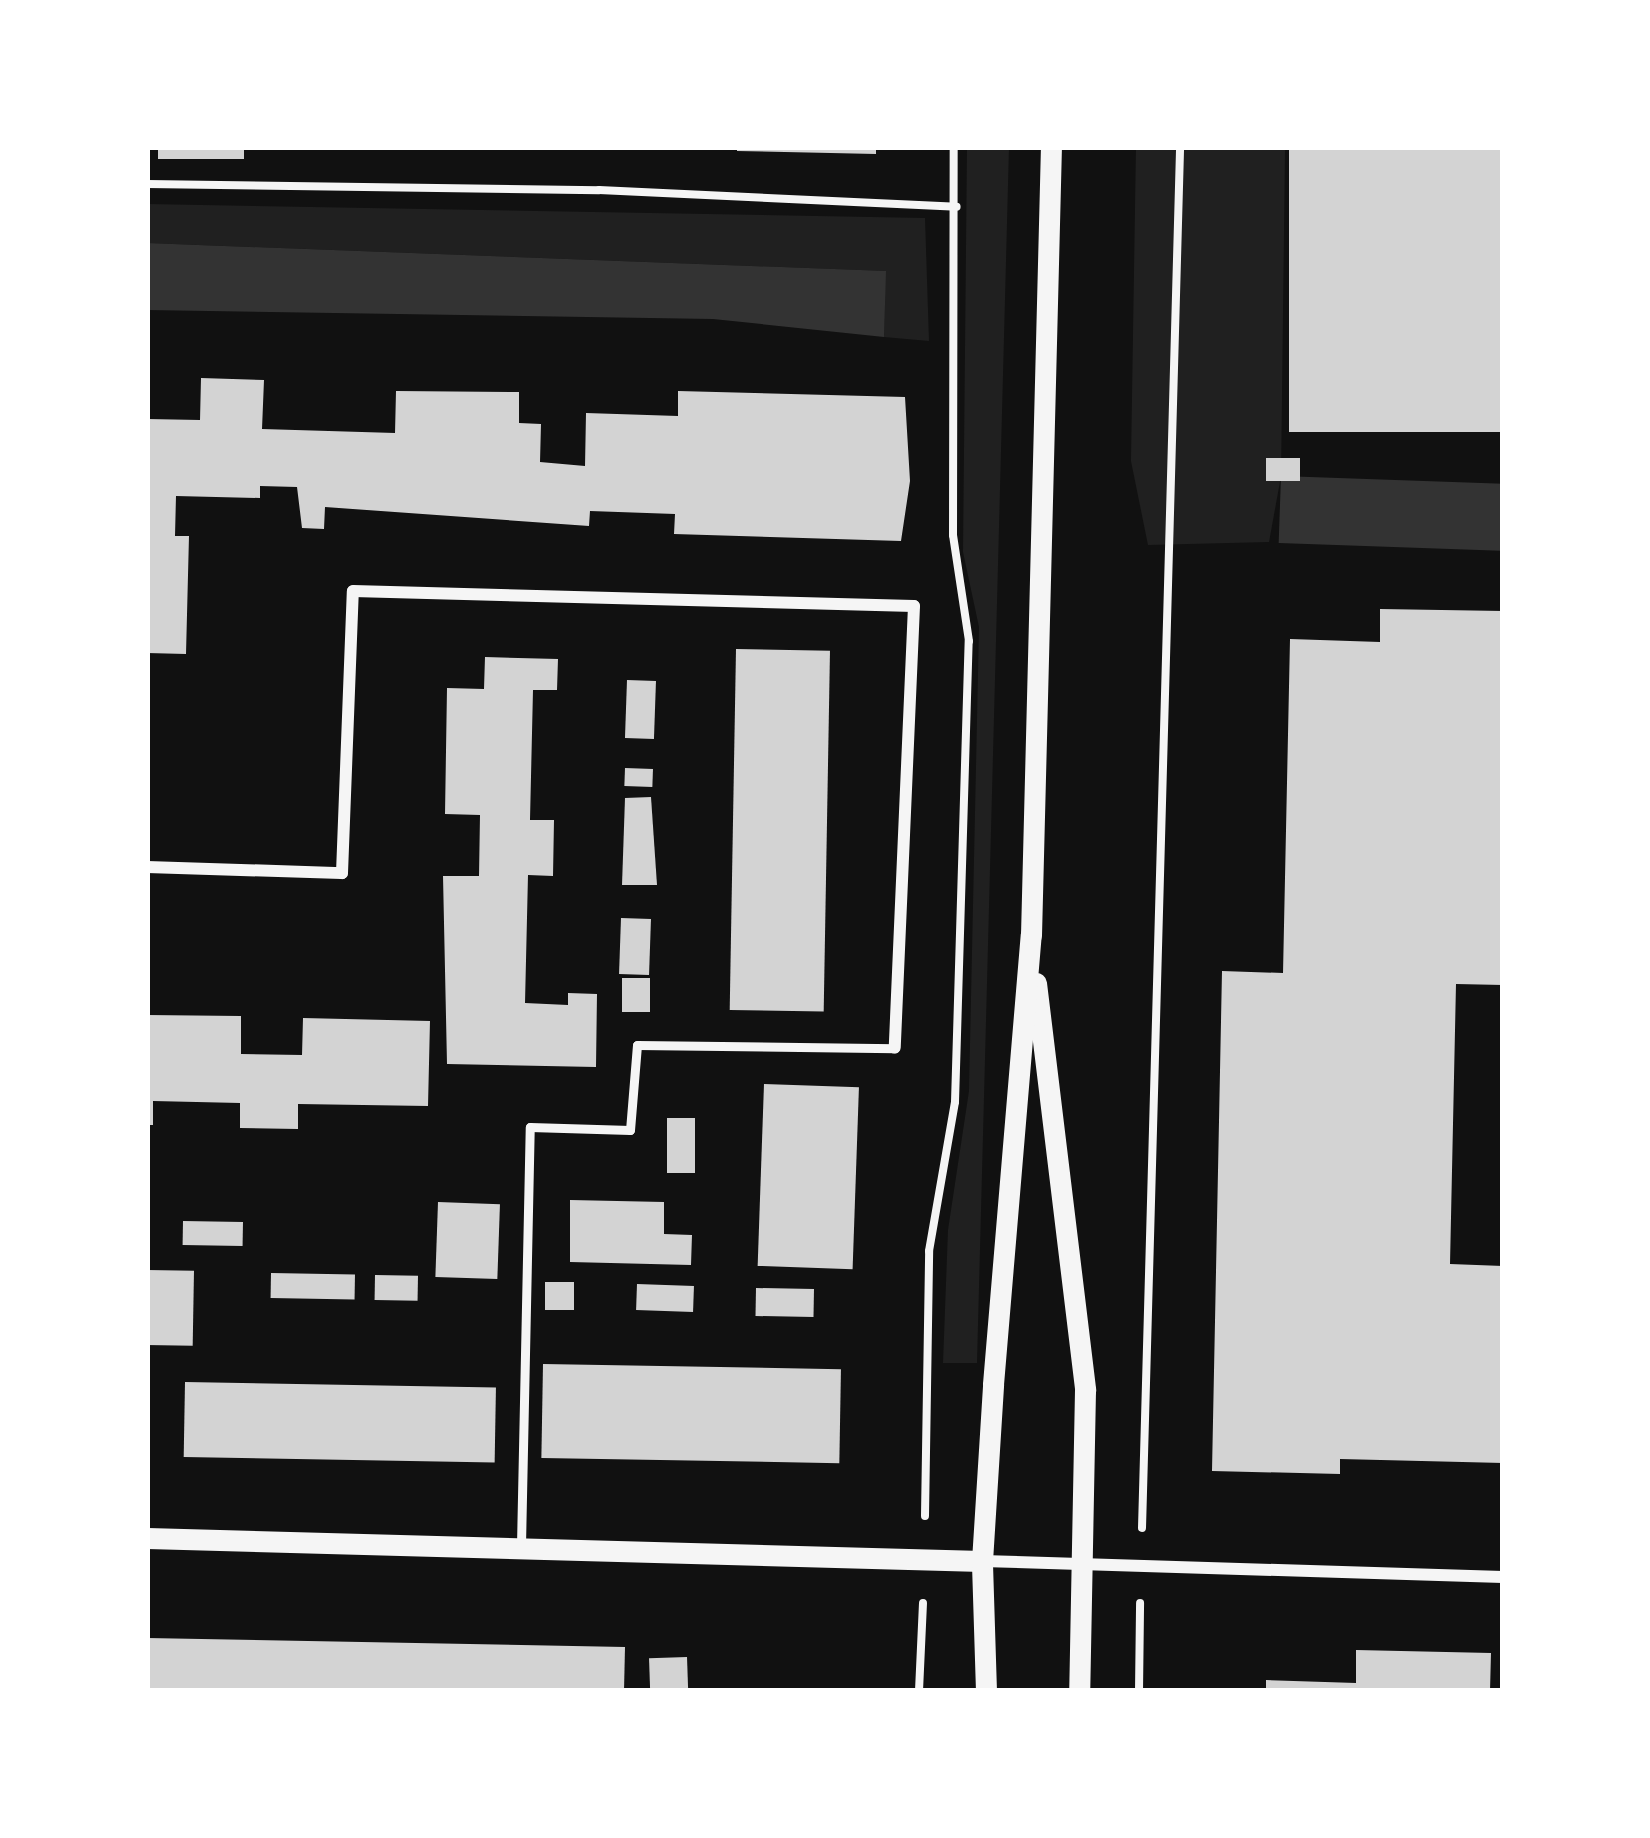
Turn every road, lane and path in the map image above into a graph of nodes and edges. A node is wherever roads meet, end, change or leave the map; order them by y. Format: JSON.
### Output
{"nodes":[{"id":1,"x":954,"y":147,"type":"edge"},
{"id":2,"x":1051,"y":147,"type":"edge"},
{"id":3,"x":1180,"y":147,"type":"edge"},
{"id":4,"x":147,"y":184,"type":"edge"},
{"id":5,"x":956,"y":207,"type":"junction"},
{"id":6,"x":147,"y":867,"type":"edge"},
{"id":7,"x":1030,"y":935,"type":"junction"},
{"id":8,"x":895,"y":1048,"type":"joint"},
{"id":9,"x":147,"y":1538,"type":"edge"},
{"id":10,"x":521,"y":1545,"type":"junction"},
{"id":11,"x":924,"y":1558,"type":"junction"},
{"id":12,"x":982,"y":1561,"type":"junction"},
{"id":13,"x":1084,"y":1565,"type":"junction"},
{"id":14,"x":1141,"y":1568,"type":"junction"},
{"id":15,"x":1503,"y":1577,"type":"edge"},
{"id":16,"x":919,"y":1691,"type":"edge"},
{"id":17,"x":986,"y":1691,"type":"edge"},
{"id":18,"x":1079,"y":1691,"type":"edge"},
{"id":19,"x":1139,"y":1691,"type":"edge"}],
"edges":[{"from":1,"to":5,"type":"path"},
{"from":2,"to":7,"type":"street"},
{"from":3,"to":14,"type":"path"},
{"from":4,"to":5,"type":"path"},
{"from":5,"to":11,"type":"path"},
{"from":6,"to":8,"type":"street"},
{"from":7,"to":12,"type":"street"},
{"from":7,"to":13,"type":"street"},
{"from":8,"to":10,"type":"lane"},
{"from":9,"to":10,"type":"street"},
{"from":10,"to":11,"type":"street"},
{"from":11,"to":12,"type":"street"},
{"from":11,"to":16,"type":"path"},
{"from":12,"to":13,"type":"street"},
{"from":12,"to":17,"type":"street"},
{"from":13,"to":14,"type":"street"},
{"from":13,"to":18,"type":"street"},
{"from":14,"to":15,"type":"street"},
{"from":14,"to":19,"type":"path"}]}
